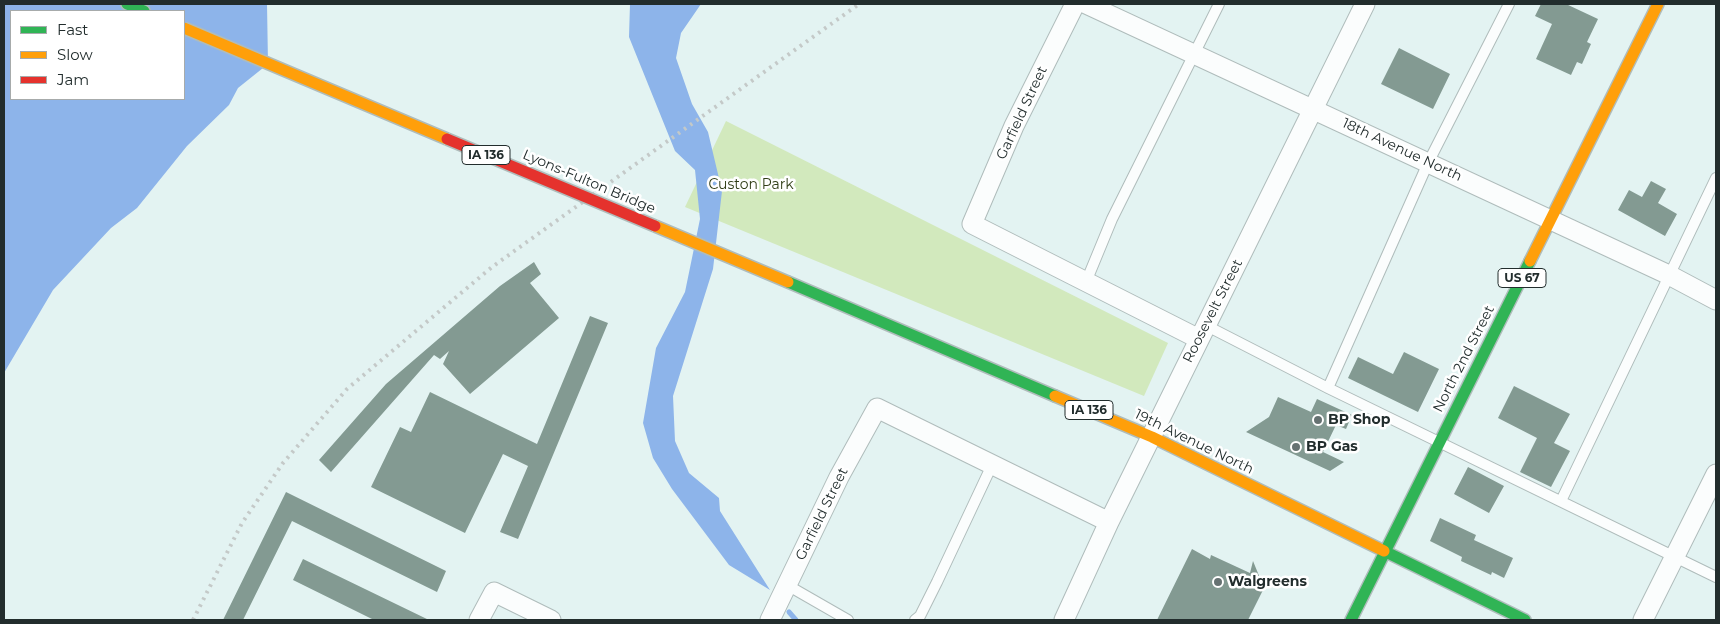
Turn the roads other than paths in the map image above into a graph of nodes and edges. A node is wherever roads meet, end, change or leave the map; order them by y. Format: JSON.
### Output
{"nodes":[{"id":1,"x":127,"y":4,"type":"edge"},
{"id":2,"x":1075,"y":4,"type":"edge"},
{"id":3,"x":1086,"y":4,"type":"edge"},
{"id":4,"x":1219,"y":4,"type":"edge"},
{"id":5,"x":1365,"y":4,"type":"edge"},
{"id":6,"x":1509,"y":4,"type":"edge"},
{"id":7,"x":1658,"y":4,"type":"edge"},
{"id":8,"x":142,"y":10,"type":"edge"},
{"id":9,"x":185,"y":28,"type":"edge"},
{"id":10,"x":1195,"y":54,"type":"junction"},
{"id":11,"x":1312,"y":108,"type":"junction"},
{"id":12,"x":1428,"y":163,"type":"junction"},
{"id":13,"x":1716,"y":178,"type":"edge"},
{"id":14,"x":1552,"y":220,"type":"junction"},
{"id":15,"x":1669,"y":275,"type":"junction"},
{"id":16,"x":788,"y":282,"type":"joint"},
{"id":17,"x":1086,"y":282,"type":"junction"},
{"id":18,"x":1716,"y":300,"type":"edge"},
{"id":19,"x":1203,"y":332,"type":"junction"},
{"id":20,"x":1328,"y":388,"type":"junction"},
{"id":21,"x":1152,"y":437,"type":"junction"},
{"id":22,"x":1439,"y":441,"type":"junction"},
{"id":23,"x":992,"y":465,"type":"junction"},
{"id":24,"x":1716,"y":474,"type":"edge"},
{"id":25,"x":1561,"y":501,"type":"junction"},
{"id":26,"x":1109,"y":522,"type":"junction"},
{"id":27,"x":1384,"y":551,"type":"junction"},
{"id":28,"x":1676,"y":557,"type":"junction"},
{"id":29,"x":1716,"y":577,"type":"edge"},
{"id":30,"x":787,"y":585,"type":"junction"},
{"id":31,"x":478,"y":620,"type":"edge"},
{"id":32,"x":551,"y":620,"type":"edge"},
{"id":33,"x":770,"y":620,"type":"edge"},
{"id":34,"x":848,"y":620,"type":"edge"},
{"id":35,"x":915,"y":620,"type":"edge"},
{"id":36,"x":1064,"y":620,"type":"edge"},
{"id":37,"x":1351,"y":620,"type":"edge"},
{"id":38,"x":1525,"y":620,"type":"edge"},
{"id":39,"x":1643,"y":620,"type":"edge"}],
"edges":[{"from":1,"to":8,"type":"main road"},
{"from":2,"to":17,"type":"street","name":"Garfield Street"},
{"from":3,"to":10,"type":"street","name":"18th Avenue North"},
{"from":4,"to":10,"type":"lane"},
{"from":5,"to":11,"type":"street","name":"Roosevelt Street"},
{"from":6,"to":12,"type":"lane"},
{"from":7,"to":14,"type":"main road","name":"North 2nd Street","number":"US 67"},
{"from":9,"to":16,"type":"main road","name":"Lyons-Fulton Bridge","number":"IA 136","bridge":true},
{"from":10,"to":11,"type":"street","name":"18th Avenue North"},
{"from":10,"to":17,"type":"lane"},
{"from":11,"to":12,"type":"street","name":"18th Avenue North"},
{"from":11,"to":19,"type":"street","name":"Roosevelt Street"},
{"from":12,"to":14,"type":"street","name":"18th Avenue North"},
{"from":12,"to":20,"type":"lane"},
{"from":13,"to":15,"type":"lane"},
{"from":14,"to":15,"type":"street","name":"18th Avenue North"},
{"from":14,"to":22,"type":"main road","name":"North 2nd Street","number":"US 67"},
{"from":15,"to":18,"type":"street","name":"18th Avenue North"},
{"from":15,"to":25,"type":"lane"},
{"from":16,"to":21,"type":"main road","name":"19th Avenue North","number":"IA 136"},
{"from":17,"to":19,"type":"street"},
{"from":19,"to":20,"type":"lane"},
{"from":19,"to":21,"type":"street","name":"Roosevelt Street"},
{"from":20,"to":22,"type":"lane"},
{"from":21,"to":26,"type":"street","name":"Roosevelt Street"},
{"from":21,"to":27,"type":"main road","name":"19th Avenue North","number":"IA 136"},
{"from":22,"to":25,"type":"lane"},
{"from":22,"to":27,"type":"main road","name":"North 2nd Street","number":"US 67"},
{"from":23,"to":26,"type":"street"},
{"from":23,"to":30,"type":"street","name":"Garfield Street"},
{"from":23,"to":35,"type":"lane"},
{"from":24,"to":28,"type":"street"},
{"from":25,"to":28,"type":"lane"},
{"from":26,"to":36,"type":"street","name":"Roosevelt Street"},
{"from":27,"to":37,"type":"main road","name":"North 2nd Street","number":"US 67"},
{"from":27,"to":38,"type":"main road","name":"19th Avenue North"},
{"from":28,"to":29,"type":"lane"},
{"from":28,"to":39,"type":"street"},
{"from":30,"to":33,"type":"street","name":"Garfield Street"},
{"from":30,"to":34,"type":"lane"},
{"from":31,"to":32,"type":"street"}]}
